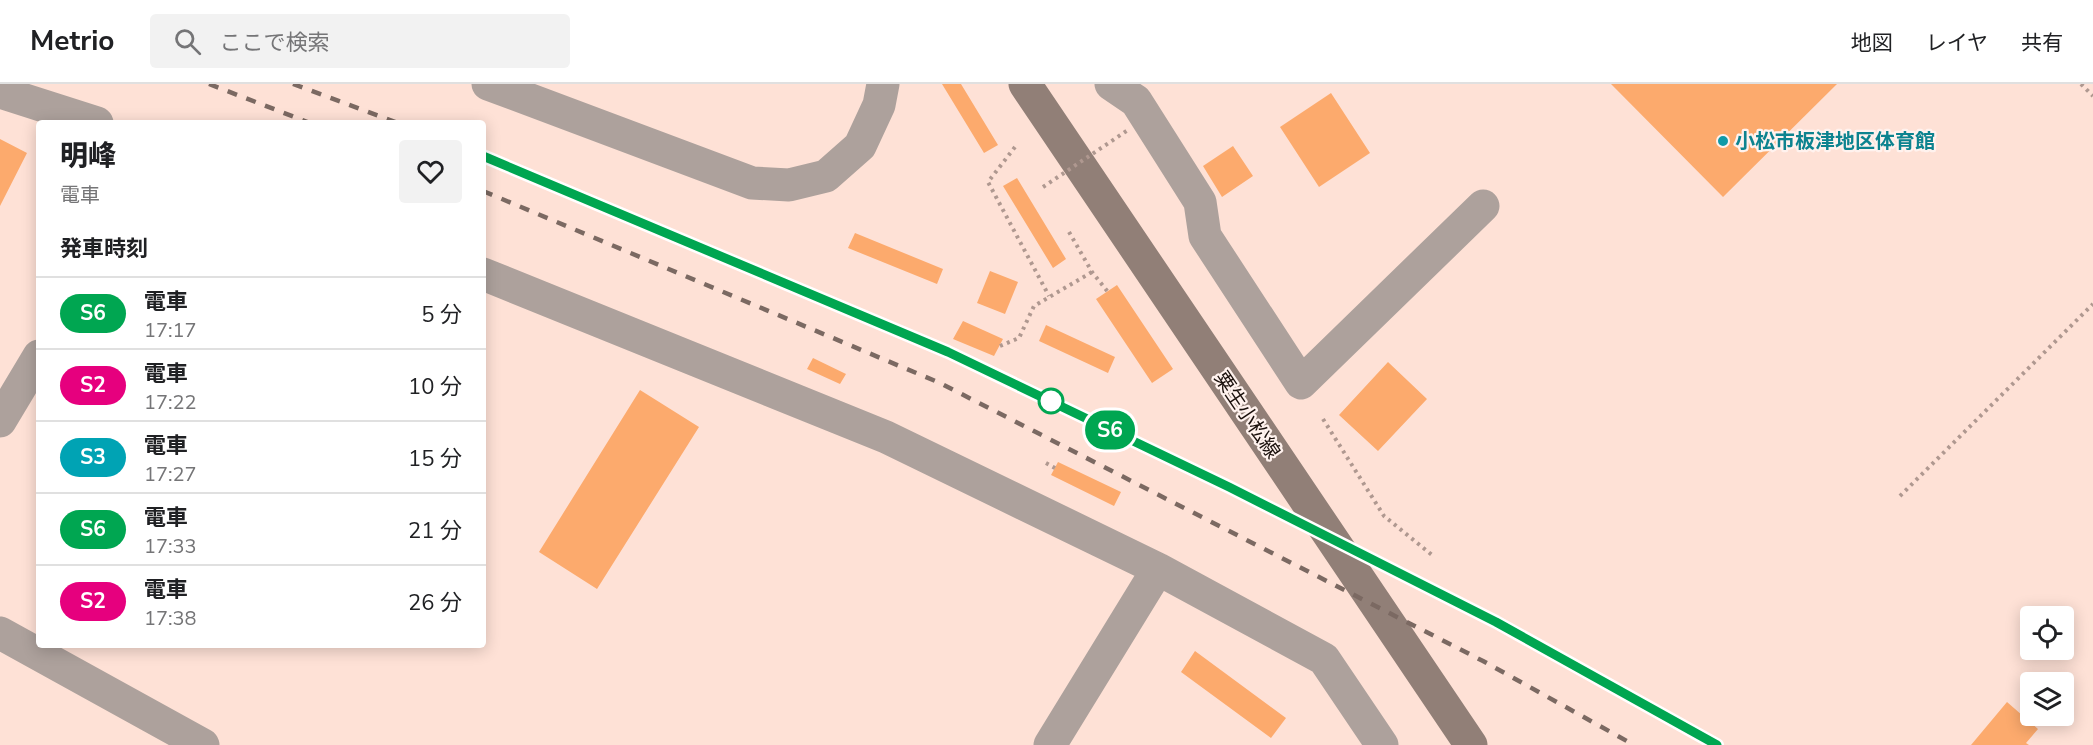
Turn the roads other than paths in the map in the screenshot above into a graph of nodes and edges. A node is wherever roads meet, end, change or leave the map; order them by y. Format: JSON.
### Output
{"nodes":[{"id":1,"x":488,"y":84,"type":"edge"},
{"id":2,"x":883,"y":84,"type":"edge"},
{"id":3,"x":1025,"y":84,"type":"edge"},
{"id":4,"x":1111,"y":84,"type":"edge"},
{"id":5,"x":0,"y":92,"type":"edge"},
{"id":6,"x":88,"y":120,"type":"edge"},
{"id":7,"x":1484,"y":206,"type":"dead end"},
{"id":8,"x":486,"y":275,"type":"edge"},
{"id":9,"x":36,"y":361,"type":"edge"},
{"id":10,"x":0,"y":421,"type":"edge"},
{"id":11,"x":1158,"y":569,"type":"junction"},
{"id":12,"x":0,"y":633,"type":"edge"},
{"id":13,"x":203,"y":745,"type":"edge"},
{"id":14,"x":1050,"y":745,"type":"edge"},
{"id":15,"x":1382,"y":745,"type":"edge"},
{"id":16,"x":1471,"y":745,"type":"edge"}],
"edges":[{"from":1,"to":2,"type":"street"},
{"from":3,"to":16,"type":"main road","name":"粟生小松線"},
{"from":4,"to":7,"type":"street"},
{"from":5,"to":6,"type":"street"},
{"from":8,"to":11,"type":"street"},
{"from":9,"to":10,"type":"street"},
{"from":11,"to":14,"type":"street"},
{"from":11,"to":15,"type":"street"},
{"from":12,"to":13,"type":"street"}]}
